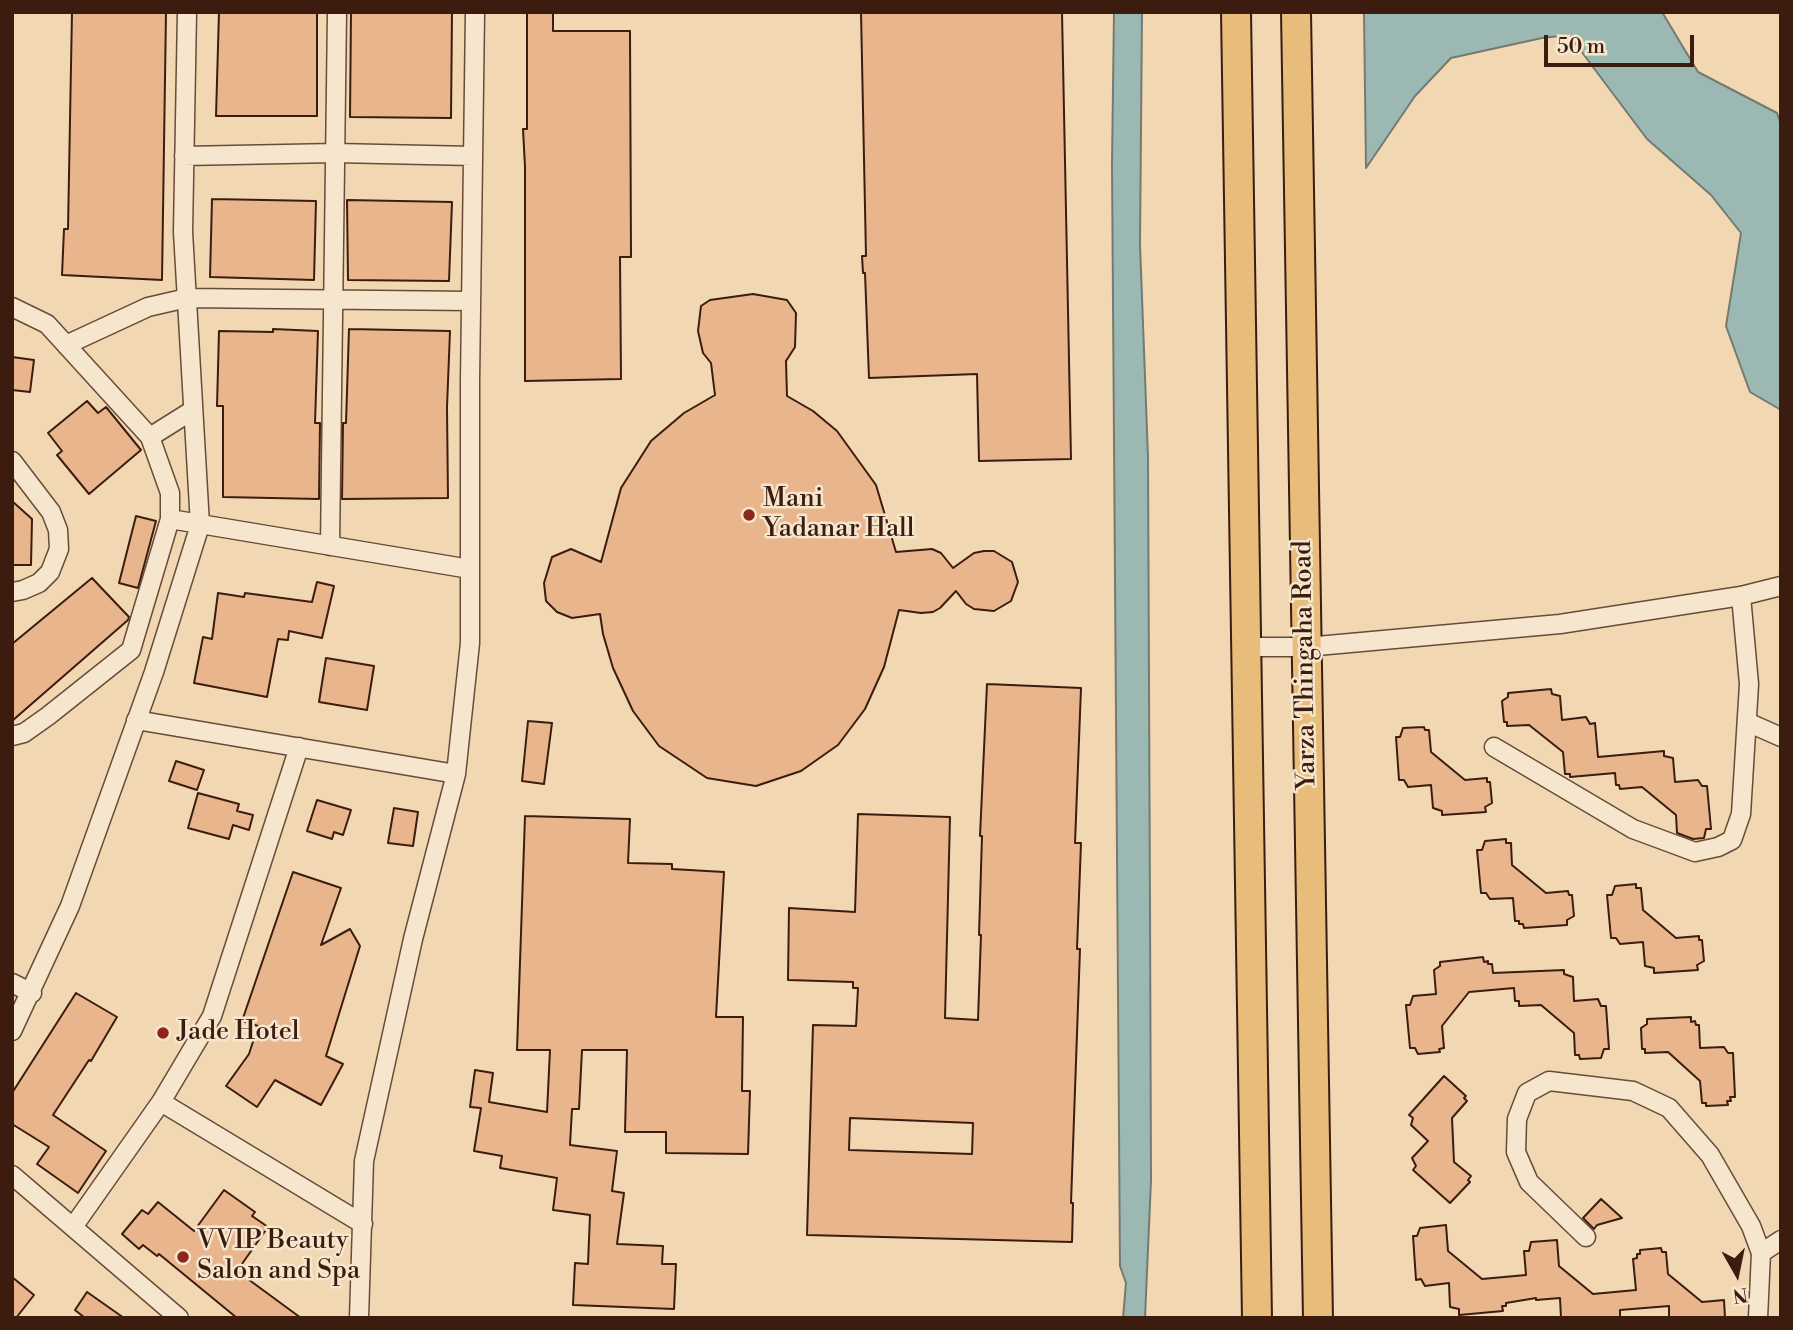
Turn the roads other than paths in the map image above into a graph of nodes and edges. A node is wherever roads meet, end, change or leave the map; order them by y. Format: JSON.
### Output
{"nodes":[{"id":1,"x":187,"y":12,"type":"edge"},
{"id":2,"x":337,"y":12,"type":"edge"},
{"id":3,"x":475,"y":12,"type":"edge"},
{"id":4,"x":1236,"y":12,"type":"edge"},
{"id":5,"x":1296,"y":12,"type":"edge"},
{"id":6,"x":335,"y":153,"type":"junction"},
{"id":7,"x":184,"y":156,"type":"junction"},
{"id":8,"x":473,"y":156,"type":"junction"},
{"id":9,"x":187,"y":298,"type":"junction"},
{"id":10,"x":334,"y":300,"type":"junction"},
{"id":11,"x":471,"y":301,"type":"junction"},
{"id":12,"x":12,"y":307,"type":"edge"},
{"id":13,"x":66,"y":345,"type":"junction"},
{"id":14,"x":193,"y":410,"type":"junction"},
{"id":15,"x":150,"y":437,"type":"junction"},
{"id":16,"x":12,"y":461,"type":"edge"},
{"id":17,"x":170,"y":519,"type":"junction"},
{"id":18,"x":200,"y":525,"type":"junction"},
{"id":19,"x":330,"y":546,"type":"junction"},
{"id":20,"x":470,"y":569,"type":"junction"},
{"id":21,"x":1781,"y":586,"type":"edge"},
{"id":22,"x":12,"y":592,"type":"edge"},
{"id":23,"x":1741,"y":596,"type":"junction"},
{"id":24,"x":1246,"y":647,"type":"junction"},
{"id":25,"x":1306,"y":647,"type":"junction"},
{"id":26,"x":131,"y":650,"type":"junction"},
{"id":27,"x":160,"y":654,"type":"junction"},
{"id":28,"x":136,"y":720,"type":"junction"},
{"id":29,"x":1747,"y":722,"type":"junction"},
{"id":30,"x":12,"y":736,"type":"edge"},
{"id":31,"x":1781,"y":737,"type":"edge"},
{"id":32,"x":299,"y":747,"type":"junction"},
{"id":33,"x":1494,"y":747,"type":"dead end"},
{"id":34,"x":456,"y":774,"type":"junction"},
{"id":35,"x":12,"y":983,"type":"edge"},
{"id":36,"x":32,"y":993,"type":"junction"},
{"id":37,"x":12,"y":1031,"type":"edge"},
{"id":38,"x":161,"y":1102,"type":"junction"},
{"id":39,"x":12,"y":1175,"type":"edge"},
{"id":40,"x":363,"y":1224,"type":"junction"},
{"id":41,"x":73,"y":1227,"type":"junction"},
{"id":42,"x":1586,"y":1237,"type":"dead end"},
{"id":43,"x":1781,"y":1240,"type":"edge"},
{"id":44,"x":1761,"y":1253,"type":"junction"},
{"id":45,"x":179,"y":1318,"type":"edge"},
{"id":46,"x":359,"y":1318,"type":"edge"},
{"id":47,"x":1257,"y":1318,"type":"edge"},
{"id":48,"x":1318,"y":1318,"type":"edge"},
{"id":49,"x":1758,"y":1318,"type":"edge"}],
"edges":[{"from":1,"to":7,"type":"street"},
{"from":2,"to":6,"type":"street"},
{"from":3,"to":8,"type":"street"},
{"from":4,"to":24,"type":"main road"},
{"from":5,"to":25,"type":"main road","name":"Yarza Thingaha Road"},
{"from":6,"to":7,"type":"street"},
{"from":6,"to":8,"type":"street"},
{"from":6,"to":10,"type":"street"},
{"from":7,"to":9,"type":"street"},
{"from":8,"to":11,"type":"street"},
{"from":9,"to":10,"type":"street"},
{"from":9,"to":13,"type":"street"},
{"from":9,"to":14,"type":"street"},
{"from":10,"to":11,"type":"street"},
{"from":10,"to":19,"type":"street"},
{"from":11,"to":20,"type":"street"},
{"from":12,"to":13,"type":"street"},
{"from":13,"to":15,"type":"street"},
{"from":14,"to":15,"type":"street"},
{"from":14,"to":18,"type":"street"},
{"from":15,"to":17,"type":"street"},
{"from":16,"to":22,"type":"street"},
{"from":17,"to":18,"type":"street"},
{"from":17,"to":26,"type":"street"},
{"from":18,"to":19,"type":"street"},
{"from":18,"to":27,"type":"street"},
{"from":19,"to":20,"type":"street"},
{"from":20,"to":34,"type":"street"},
{"from":21,"to":23,"type":"street"},
{"from":23,"to":25,"type":"street"},
{"from":23,"to":29,"type":"street"},
{"from":24,"to":25,"type":"street"},
{"from":24,"to":47,"type":"main road"},
{"from":25,"to":48,"type":"main road","name":"Yarza Thingaha Road"},
{"from":26,"to":27,"type":"street"},
{"from":26,"to":30,"type":"street"},
{"from":27,"to":28,"type":"street"},
{"from":28,"to":32,"type":"street"},
{"from":28,"to":36,"type":"street"},
{"from":29,"to":31,"type":"street"},
{"from":29,"to":33,"type":"street"},
{"from":32,"to":34,"type":"street"},
{"from":32,"to":38,"type":"street"},
{"from":34,"to":40,"type":"street"},
{"from":35,"to":36,"type":"street"},
{"from":36,"to":37,"type":"street"},
{"from":38,"to":40,"type":"street"},
{"from":38,"to":41,"type":"street"},
{"from":39,"to":41,"type":"street"},
{"from":40,"to":46,"type":"street"},
{"from":41,"to":45,"type":"street"},
{"from":42,"to":44,"type":"street"},
{"from":43,"to":44,"type":"street"},
{"from":44,"to":49,"type":"street"}]}
